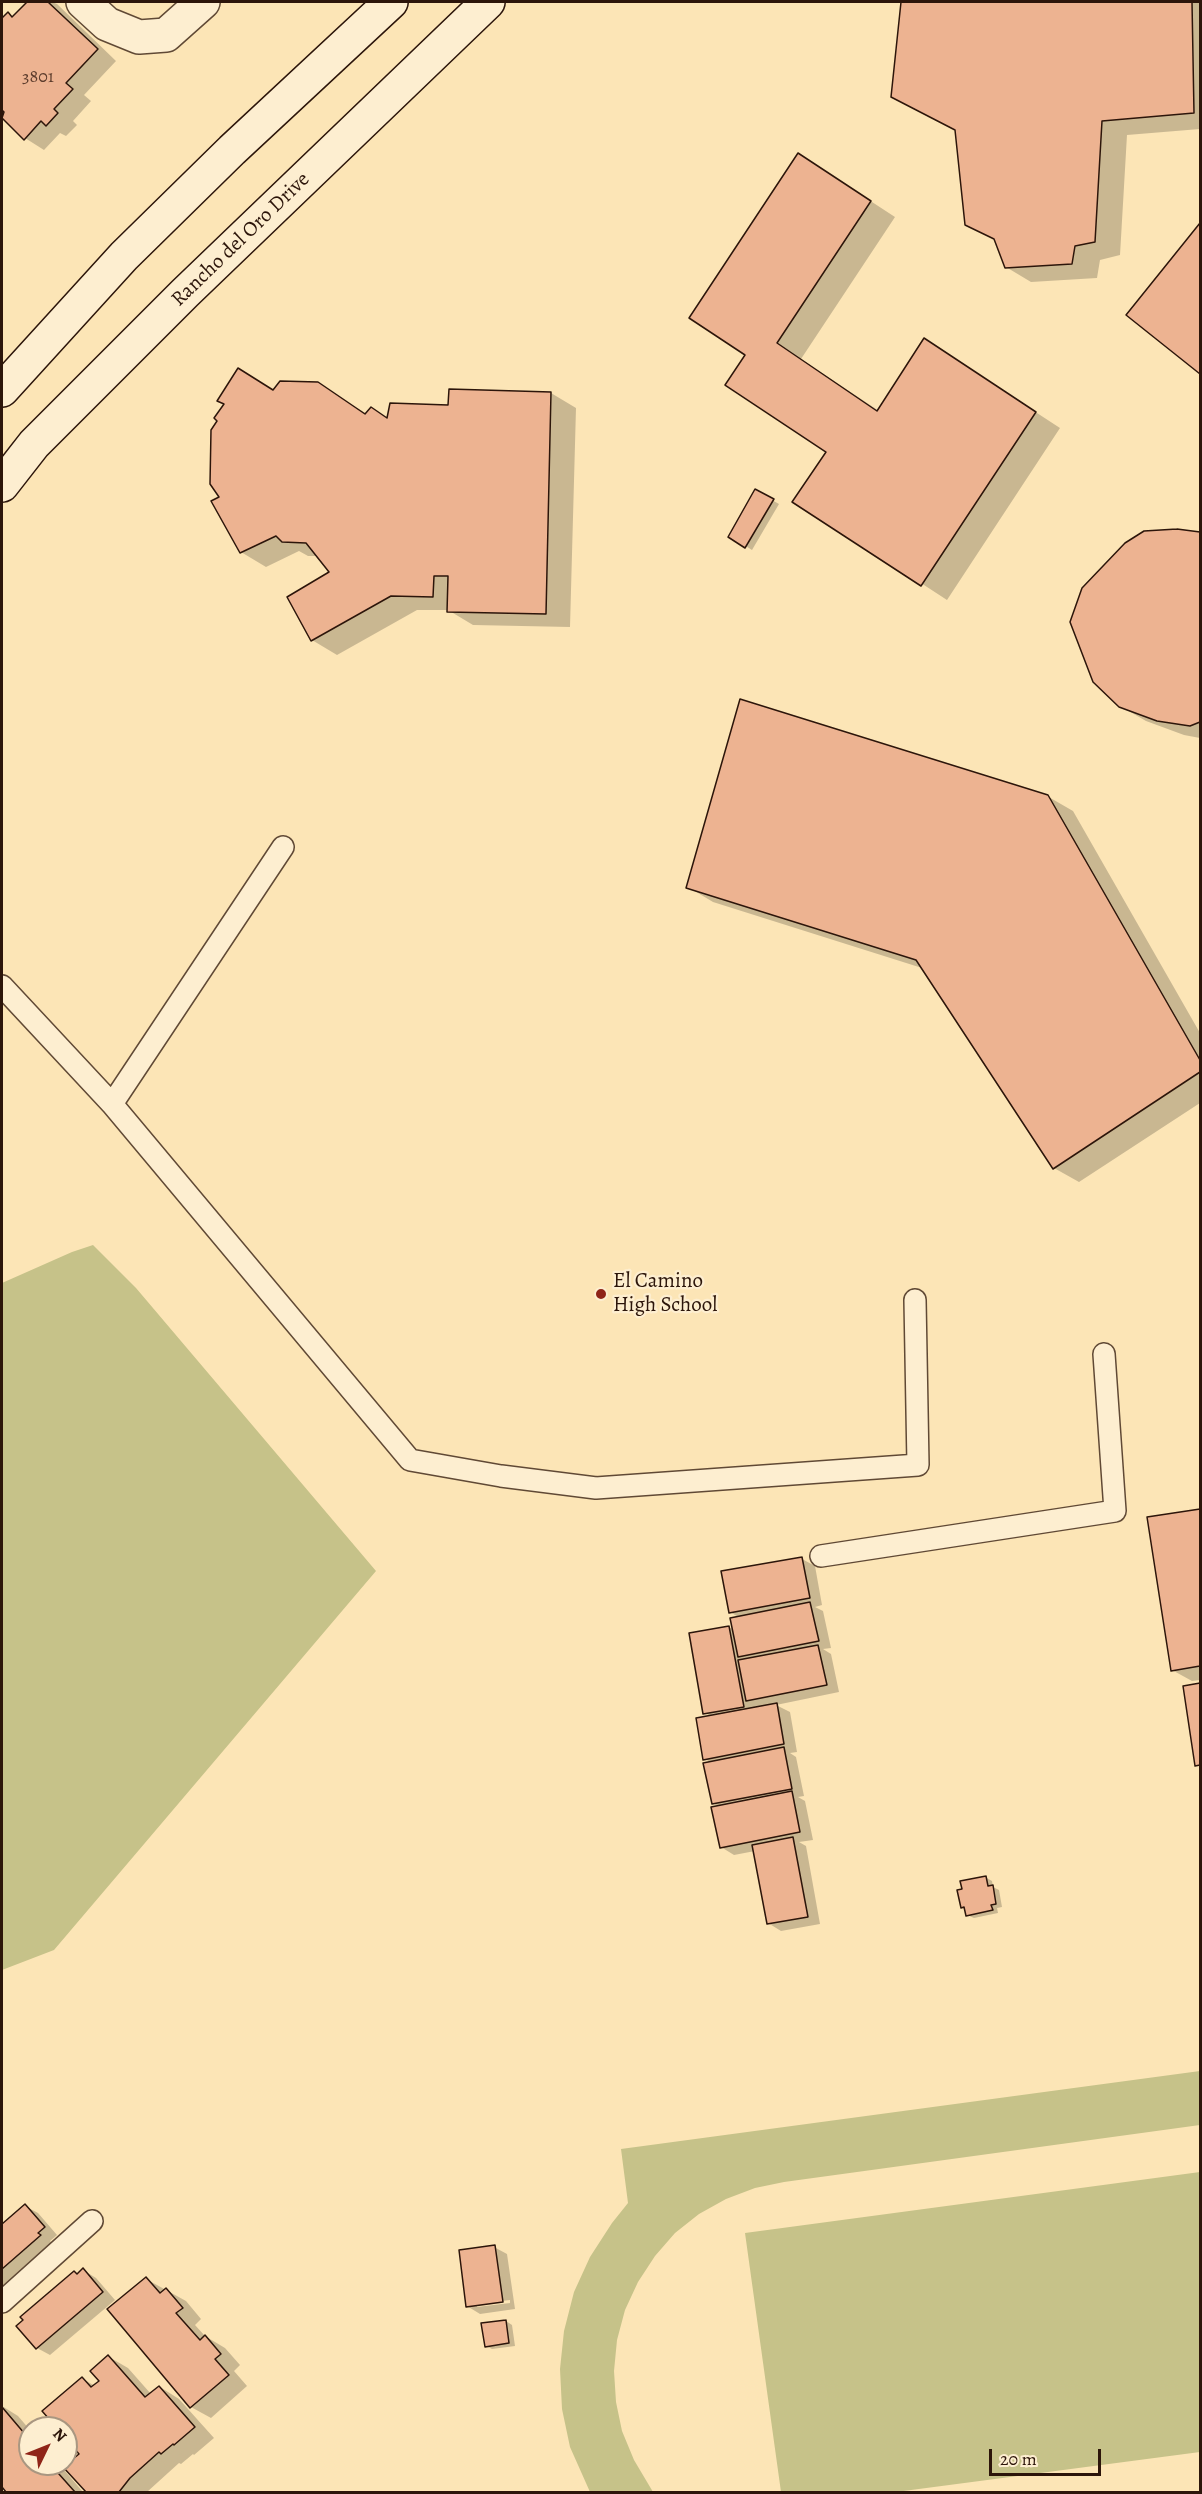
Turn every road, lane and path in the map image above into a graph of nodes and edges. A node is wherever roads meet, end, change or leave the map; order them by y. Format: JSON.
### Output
{"nodes":[{"id":1,"x":83,"y":2,"type":"edge"},
{"id":2,"x":202,"y":2,"type":"edge"},
{"id":3,"x":391,"y":2,"type":"edge"},
{"id":4,"x":488,"y":2,"type":"edge"},
{"id":5,"x":2,"y":390,"type":"edge"},
{"id":6,"x":2,"y":485,"type":"edge"},
{"id":7,"x":283,"y":847,"type":"dead end"},
{"id":8,"x":2,"y":986,"type":"edge"},
{"id":9,"x":112,"y":1104,"type":"junction"},
{"id":10,"x":915,"y":1300,"type":"dead end"},
{"id":11,"x":1104,"y":1354,"type":"dead end"},
{"id":12,"x":821,"y":1556,"type":"dead end"},
{"id":13,"x":92,"y":2221,"type":"dead end"},
{"id":14,"x":2,"y":2302,"type":"edge"}],
"edges":[{"from":1,"to":2,"type":"main road"},
{"from":3,"to":5,"type":"main road"},
{"from":4,"to":6,"type":"main road","name":"Rancho del Oro Drive"},
{"from":7,"to":9,"type":"lane"},
{"from":8,"to":9,"type":"lane"},
{"from":9,"to":10,"type":"lane"},
{"from":11,"to":12,"type":"lane"},
{"from":13,"to":14,"type":"lane"}]}
